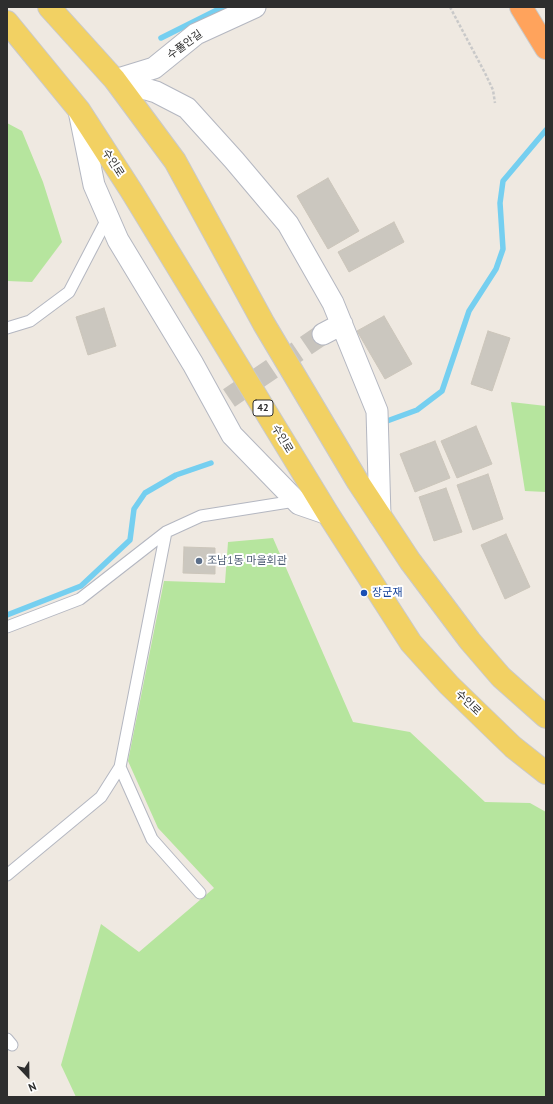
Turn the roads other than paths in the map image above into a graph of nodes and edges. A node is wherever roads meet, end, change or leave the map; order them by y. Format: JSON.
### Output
{"nodes":[{"id":1,"x":49,"y":7,"type":"edge"},
{"id":2,"x":255,"y":7,"type":"edge"},
{"id":3,"x":521,"y":7,"type":"edge"},
{"id":4,"x":7,"y":22,"type":"edge"},
{"id":5,"x":546,"y":48,"type":"edge"},
{"id":6,"x":115,"y":80,"type":"junction"},
{"id":7,"x":79,"y":110,"type":"junction"},
{"id":8,"x":108,"y":217,"type":"junction"},
{"id":9,"x":342,"y":324,"type":"junction"},
{"id":10,"x":7,"y":328,"type":"edge"},
{"id":11,"x":323,"y":334,"type":"tunnel mouth"},
{"id":12,"x":296,"y":501,"type":"junction"},
{"id":13,"x":328,"y":514,"type":"junction"},
{"id":14,"x":380,"y":516,"type":"junction"},
{"id":15,"x":166,"y":532,"type":"junction"},
{"id":16,"x":7,"y":627,"type":"edge"},
{"id":17,"x":546,"y":718,"type":"edge"},
{"id":18,"x":120,"y":767,"type":"junction"},
{"id":19,"x":546,"y":773,"type":"edge"},
{"id":20,"x":7,"y":875,"type":"edge"},
{"id":21,"x":200,"y":893,"type":"dead end"}],
"edges":[{"from":1,"to":6,"type":"main road"},
{"from":2,"to":6,"type":"street","name":"수풀안길"},
{"from":3,"to":5,"type":"highway"},
{"from":4,"to":7,"type":"main road","name":"수인로","number":"42"},
{"from":6,"to":9,"type":"street"},
{"from":6,"to":14,"type":"main road"},
{"from":7,"to":8,"type":"street"},
{"from":7,"to":13,"type":"main road","name":"수인로","number":"42"},
{"from":8,"to":10,"type":"lane"},
{"from":8,"to":12,"type":"street"},
{"from":9,"to":11,"type":"street"},
{"from":9,"to":14,"type":"street"},
{"from":12,"to":13,"type":"street"},
{"from":12,"to":15,"type":"lane"},
{"from":13,"to":19,"type":"main road","name":"수인로","number":"42"},
{"from":14,"to":17,"type":"main road"},
{"from":15,"to":16,"type":"lane"},
{"from":15,"to":18,"type":"lane"},
{"from":18,"to":20,"type":"lane"},
{"from":18,"to":21,"type":"lane"}]}
